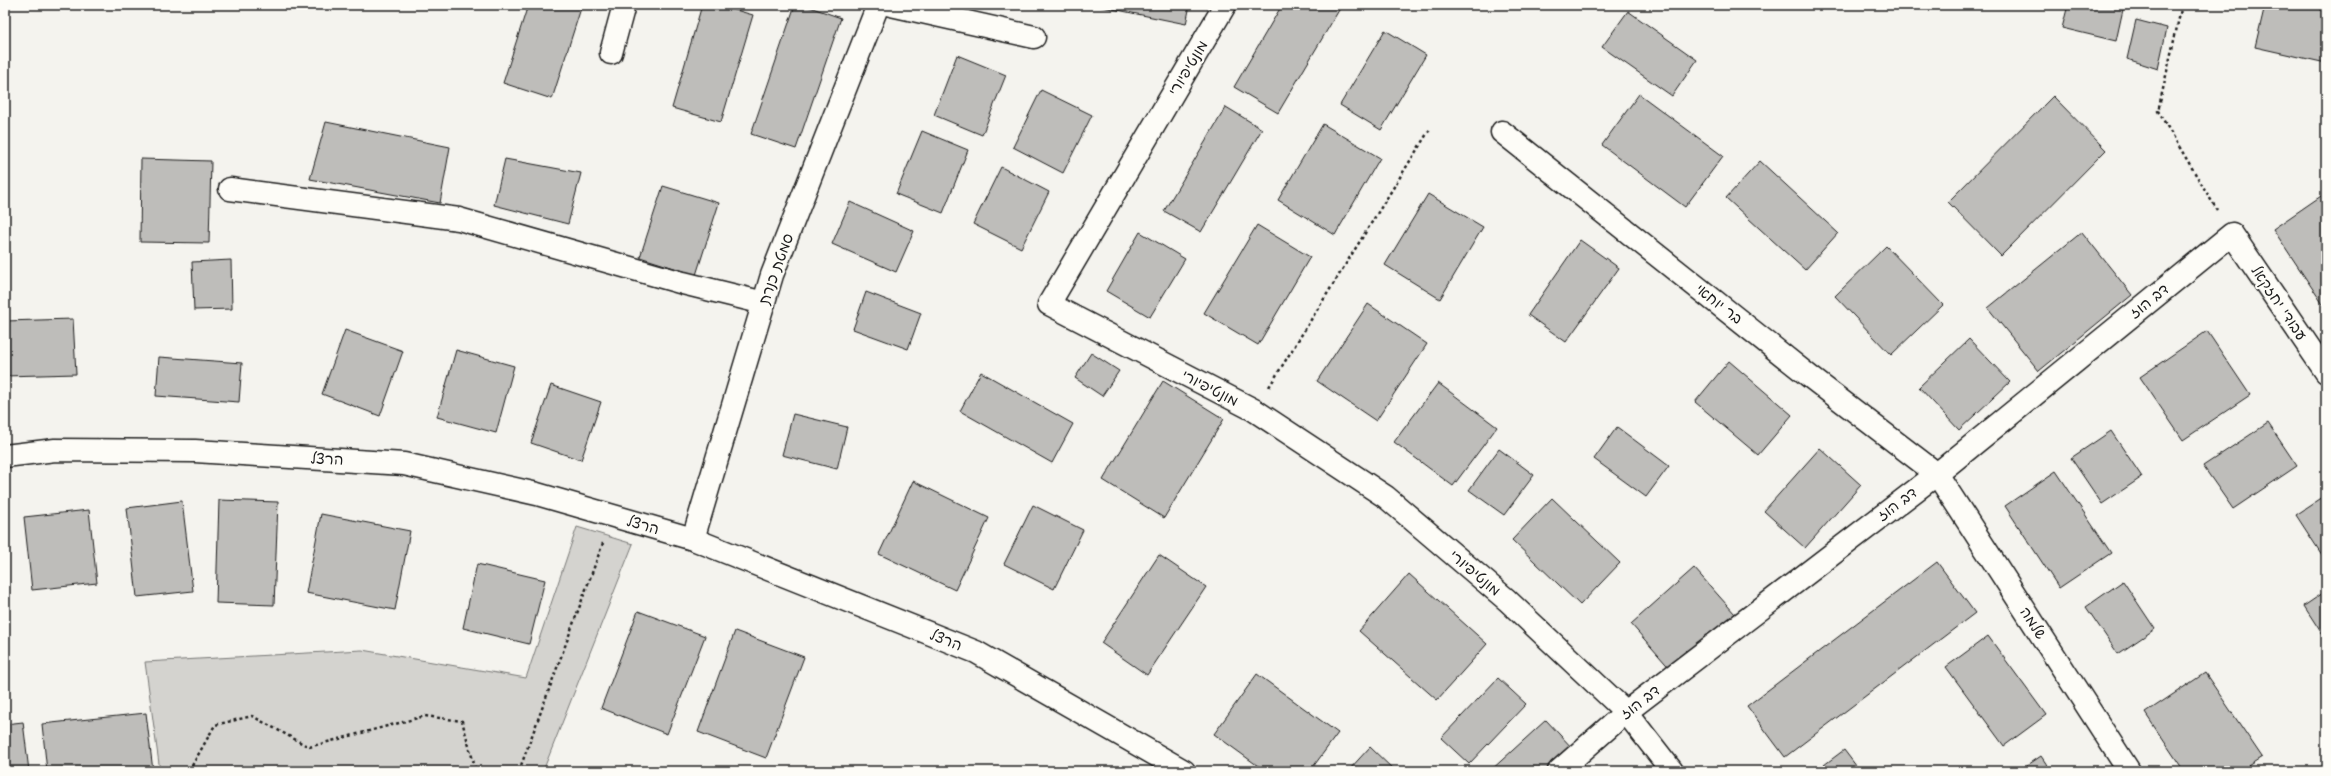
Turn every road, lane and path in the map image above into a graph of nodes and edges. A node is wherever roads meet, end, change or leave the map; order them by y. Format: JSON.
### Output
{"nodes":[{"id":1,"x":624,"y":5,"type":"edge"},
{"id":2,"x":878,"y":5,"type":"edge"},
{"id":3,"x":891,"y":5,"type":"edge"},
{"id":4,"x":1225,"y":5,"type":"edge"},
{"id":5,"x":2182,"y":5,"type":"edge"},
{"id":6,"x":1034,"y":38,"type":"dead end"},
{"id":7,"x":612,"y":53,"type":"dead end"},
{"id":8,"x":1430,"y":129,"type":"dead end"},
{"id":9,"x":1502,"y":132,"type":"dead end"},
{"id":10,"x":230,"y":190,"type":"dead end"},
{"id":11,"x":2232,"y":234,"type":"junction"},
{"id":12,"x":764,"y":303,"type":"junction"},
{"id":13,"x":2326,"y":372,"type":"edge"},
{"id":14,"x":1254,"y":410,"type":"junction"},
{"id":15,"x":5,"y":456,"type":"edge"},
{"id":16,"x":1937,"y":474,"type":"junction"},
{"id":17,"x":613,"y":516,"type":"junction"},
{"id":18,"x":693,"y":539,"type":"junction"},
{"id":19,"x":1626,"y":712,"type":"junction"},
{"id":20,"x":189,"y":771,"type":"edge"},
{"id":21,"x":476,"y":771,"type":"edge"},
{"id":22,"x":519,"y":771,"type":"edge"},
{"id":23,"x":1184,"y":771,"type":"edge"},
{"id":24,"x":1559,"y":771,"type":"edge"},
{"id":25,"x":1672,"y":771,"type":"edge"},
{"id":26,"x":2129,"y":771,"type":"edge"}],
"edges":[{"from":1,"to":7,"type":"street"},
{"from":2,"to":12,"type":"street","name":"סמטת כנרת"},
{"from":3,"to":6,"type":"street"},
{"from":4,"to":14,"type":"street","name":"מונטיפיורי"},
{"from":5,"to":11,"type":"path"},
{"from":8,"to":14,"type":"path"},
{"from":9,"to":16,"type":"street","name":"בר יוחאי"},
{"from":10,"to":12,"type":"street"},
{"from":11,"to":13,"type":"street","name":"עבודי יחזקאל"},
{"from":11,"to":16,"type":"street","name":"דב הוז"},
{"from":12,"to":18,"type":"street","name":"סמטת כנרת"},
{"from":14,"to":19,"type":"street","name":"מונטיפיורי"},
{"from":15,"to":17,"type":"street","name":"הרצל"},
{"from":16,"to":19,"type":"street","name":"דב הוז"},
{"from":16,"to":26,"type":"street","name":"שלמה"},
{"from":17,"to":18,"type":"street","name":"הרצל"},
{"from":17,"to":22,"type":"path"},
{"from":18,"to":23,"type":"street","name":"הרצל"},
{"from":19,"to":24,"type":"street","name":"דב הוז"},
{"from":19,"to":25,"type":"street","name":"מונטיפיורי"},
{"from":20,"to":21,"type":"path"}]}
